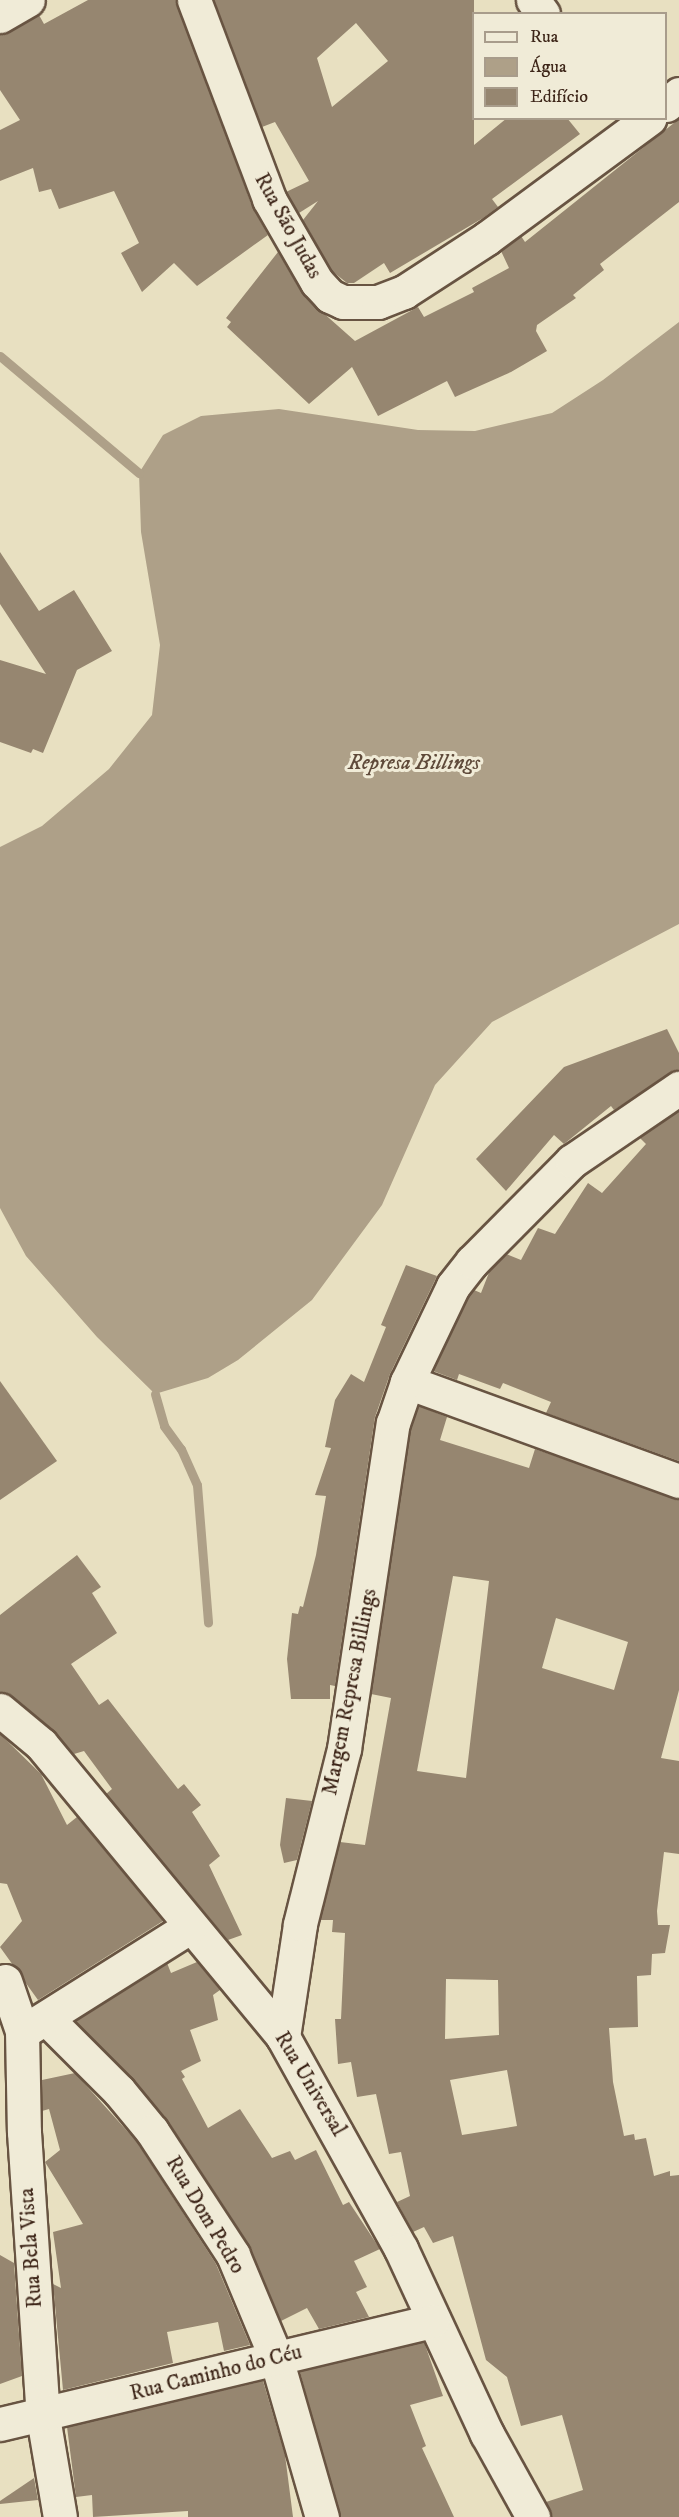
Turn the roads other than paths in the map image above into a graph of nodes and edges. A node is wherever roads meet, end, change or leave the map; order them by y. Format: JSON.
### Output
{"nodes":[{"id":1,"x":28,"y":0,"type":"edge"},
{"id":2,"x":195,"y":0,"type":"edge"},
{"id":3,"x":0,"y":16,"type":"edge"},
{"id":4,"x":679,"y":94,"type":"edge"},
{"id":5,"x":667,"y":104,"type":"edge"},
{"id":6,"x":632,"y":124,"type":"edge"},
{"id":7,"x":679,"y":1088,"type":"edge"},
{"id":8,"x":407,"y":1382,"type":"junction"},
{"id":9,"x":679,"y":1481,"type":"edge"},
{"id":10,"x":0,"y":1710,"type":"edge"},
{"id":11,"x":191,"y":1926,"type":"junction"},
{"id":12,"x":5,"y":1981,"type":"dead end"},
{"id":13,"x":34,"y":2025,"type":"junction"},
{"id":14,"x":284,"y":2037,"type":"junction"},
{"id":15,"x":432,"y":2320,"type":"junction"},
{"id":16,"x":276,"y":2358,"type":"junction"},
{"id":17,"x":43,"y":2417,"type":"junction"},
{"id":18,"x":0,"y":2424,"type":"edge"},
{"id":19,"x":523,"y":2514,"type":"edge"},
{"id":20,"x":60,"y":2517,"type":"edge"},
{"id":21,"x":322,"y":2517,"type":"edge"}],
"edges":[{"from":1,"to":3,"type":"street"},
{"from":2,"to":6,"type":"street","name":"Rua São Judas"},
{"from":4,"to":5,"type":"street"},
{"from":7,"to":8,"type":"street","name":"Margem Represa Billings"},
{"from":8,"to":9,"type":"street"},
{"from":8,"to":14,"type":"street","name":"Margem Represa Billings"},
{"from":10,"to":11,"type":"street","name":"Rua Universal"},
{"from":11,"to":13,"type":"street"},
{"from":11,"to":14,"type":"street","name":"Rua Universal"},
{"from":12,"to":13,"type":"street","name":"Rua Bela Vista"},
{"from":13,"to":16,"type":"street","name":"Rua Dom Pedro"},
{"from":13,"to":17,"type":"street","name":"Rua Bela Vista"},
{"from":14,"to":15,"type":"street","name":"Rua Universal"},
{"from":15,"to":16,"type":"street","name":"Rua Caminho do Céu"},
{"from":15,"to":19,"type":"street","name":"Rua Universal"},
{"from":16,"to":17,"type":"street","name":"Rua Caminho do Céu"},
{"from":16,"to":21,"type":"street","name":"Rua Dom Pedro"},
{"from":17,"to":18,"type":"street","name":"Rua Caminho do Céu"},
{"from":17,"to":20,"type":"street","name":"Rua Bela Vista"}]}
